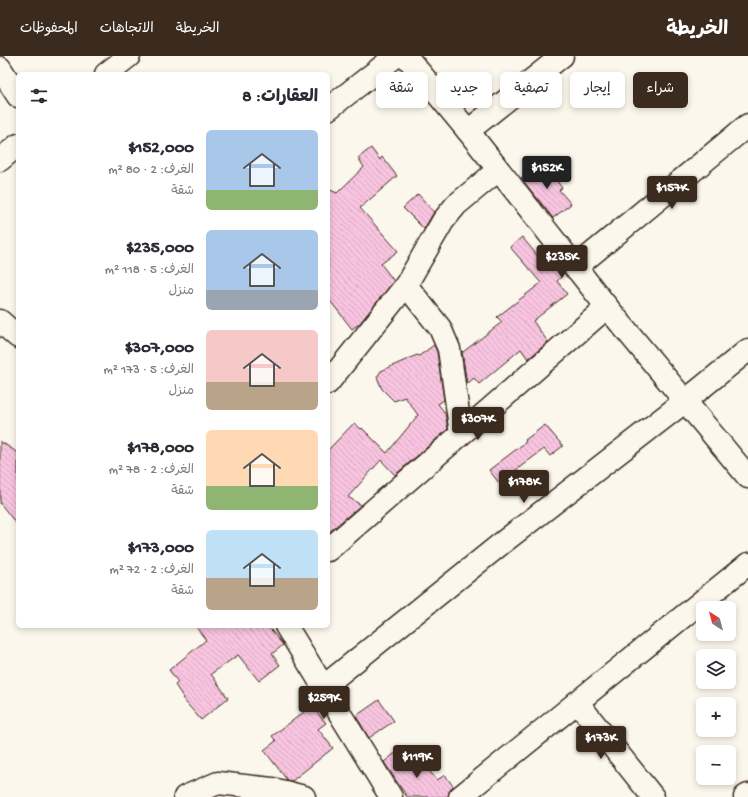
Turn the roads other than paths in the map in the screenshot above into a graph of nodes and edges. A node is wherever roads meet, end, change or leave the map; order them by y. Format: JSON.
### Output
{"nodes":[{"id":1,"x":129,"y":56,"type":"edge"},
{"id":2,"x":396,"y":56,"type":"edge"},
{"id":3,"x":406,"y":56,"type":"edge"},
{"id":4,"x":562,"y":56,"type":"edge"},
{"id":5,"x":0,"y":68,"type":"edge"},
{"id":6,"x":109,"y":72,"type":"edge"},
{"id":7,"x":16,"y":93,"type":"edge"},
{"id":8,"x":330,"y":107,"type":"edge"},
{"id":9,"x":748,"y":126,"type":"edge"},
{"id":10,"x":468,"y":131,"type":"junction"},
{"id":11,"x":16,"y":147,"type":"edge"},
{"id":12,"x":0,"y":160,"type":"edge"},
{"id":13,"x":498,"y":170,"type":"junction"},
{"id":14,"x":575,"y":268,"type":"junction"},
{"id":15,"x":406,"y":285,"type":"junction"},
{"id":16,"x":607,"y":307,"type":"junction"},
{"id":17,"x":0,"y":321,"type":"edge"},
{"id":18,"x":16,"y":334,"type":"edge"},
{"id":19,"x":748,"y":350,"type":"edge"},
{"id":20,"x":330,"y":380,"type":"edge"},
{"id":21,"x":684,"y":402,"type":"junction"},
{"id":22,"x":461,"y":434,"type":"junction"},
{"id":23,"x":748,"y":477,"type":"edge"},
{"id":24,"x":330,"y":548,"type":"edge"},
{"id":25,"x":748,"y":564,"type":"edge"},
{"id":26,"x":287,"y":628,"type":"edge"},
{"id":27,"x":323,"y":687,"type":"junction"},
{"id":28,"x":577,"y":702,"type":"junction"},
{"id":29,"x":748,"y":795,"type":"edge"},
{"id":30,"x":185,"y":797,"type":"edge"},
{"id":31,"x":304,"y":797,"type":"edge"},
{"id":32,"x":391,"y":797,"type":"edge"},
{"id":33,"x":460,"y":797,"type":"edge"},
{"id":34,"x":652,"y":797,"type":"edge"},
{"id":35,"x":745,"y":797,"type":"edge"}],
"edges":[{"from":1,"to":6,"type":"street"},
{"from":2,"to":8,"type":"street"},
{"from":3,"to":10,"type":"street"},
{"from":4,"to":10,"type":"street"},
{"from":5,"to":7,"type":"street"},
{"from":9,"to":14,"type":"street"},
{"from":10,"to":13,"type":"street"},
{"from":11,"to":12,"type":"street"},
{"from":13,"to":14,"type":"street"},
{"from":13,"to":15,"type":"street"},
{"from":14,"to":16,"type":"street"},
{"from":15,"to":20,"type":"street"},
{"from":15,"to":22,"type":"street"},
{"from":16,"to":21,"type":"street"},
{"from":16,"to":22,"type":"street"},
{"from":17,"to":18,"type":"street"},
{"from":19,"to":21,"type":"street"},
{"from":21,"to":23,"type":"street"},
{"from":21,"to":27,"type":"street"},
{"from":22,"to":24,"type":"street"},
{"from":25,"to":28,"type":"street"},
{"from":26,"to":27,"type":"street"},
{"from":27,"to":32,"type":"street"},
{"from":28,"to":33,"type":"street"},
{"from":28,"to":34,"type":"street"},
{"from":29,"to":35,"type":"street"},
{"from":30,"to":31,"type":"street"}]}
